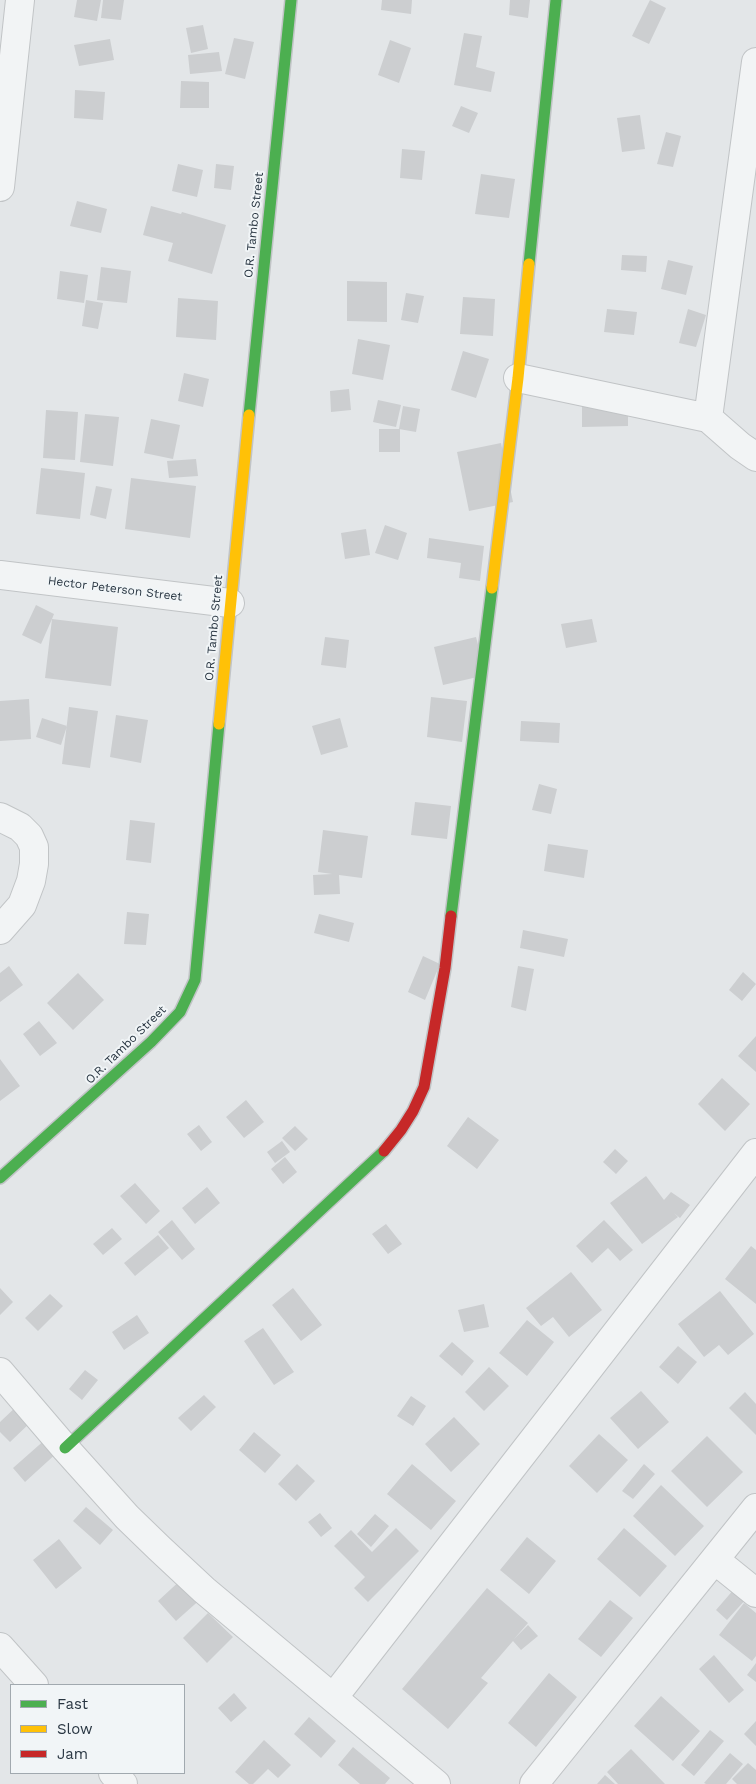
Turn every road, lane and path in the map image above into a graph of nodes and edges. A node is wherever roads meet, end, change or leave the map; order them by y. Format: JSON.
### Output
{"nodes":[{"id":1,"x":20,"y":0,"type":"edge"},
{"id":2,"x":291,"y":0,"type":"edge"},
{"id":3,"x":556,"y":0,"type":"edge"},
{"id":4,"x":756,"y":62,"type":"edge"},
{"id":5,"x":0,"y":187,"type":"edge"},
{"id":6,"x":518,"y":378,"type":"junction"},
{"id":7,"x":708,"y":418,"type":"junction"},
{"id":8,"x":756,"y":457,"type":"edge"},
{"id":9,"x":0,"y":575,"type":"edge"},
{"id":10,"x":230,"y":603,"type":"junction"},
{"id":11,"x":0,"y":816,"type":"edge"},
{"id":12,"x":0,"y":930,"type":"edge"},
{"id":13,"x":756,"y":1153,"type":"edge"},
{"id":14,"x":0,"y":1178,"type":"edge"},
{"id":15,"x":0,"y":1372,"type":"edge"},
{"id":16,"x":65,"y":1448,"type":"junction"},
{"id":17,"x":756,"y":1508,"type":"edge"},
{"id":18,"x":715,"y":1560,"type":"junction"},
{"id":19,"x":756,"y":1593,"type":"edge"},
{"id":20,"x":0,"y":1647,"type":"edge"},
{"id":21,"x":33,"y":1684,"type":"edge"},
{"id":22,"x":332,"y":1698,"type":"junction"},
{"id":23,"x":114,"y":1774,"type":"edge"},
{"id":24,"x":123,"y":1784,"type":"edge"},
{"id":25,"x":436,"y":1784,"type":"edge"},
{"id":26,"x":534,"y":1784,"type":"edge"}],
"edges":[{"from":1,"to":5,"type":"street"},
{"from":2,"to":10,"type":"street","name":"O.R. Tambo Street"},
{"from":3,"to":6,"type":"street"},
{"from":4,"to":7,"type":"street"},
{"from":6,"to":7,"type":"street"},
{"from":6,"to":16,"type":"street"},
{"from":7,"to":8,"type":"street"},
{"from":9,"to":10,"type":"street","name":"Hector Peterson Street"},
{"from":10,"to":14,"type":"street","name":"O.R. Tambo Street"},
{"from":11,"to":12,"type":"street"},
{"from":13,"to":22,"type":"street"},
{"from":15,"to":16,"type":"street"},
{"from":16,"to":22,"type":"street"},
{"from":17,"to":18,"type":"street"},
{"from":18,"to":19,"type":"street"},
{"from":18,"to":26,"type":"street"},
{"from":20,"to":21,"type":"street"},
{"from":22,"to":25,"type":"street"},
{"from":23,"to":24,"type":"street"}]}
